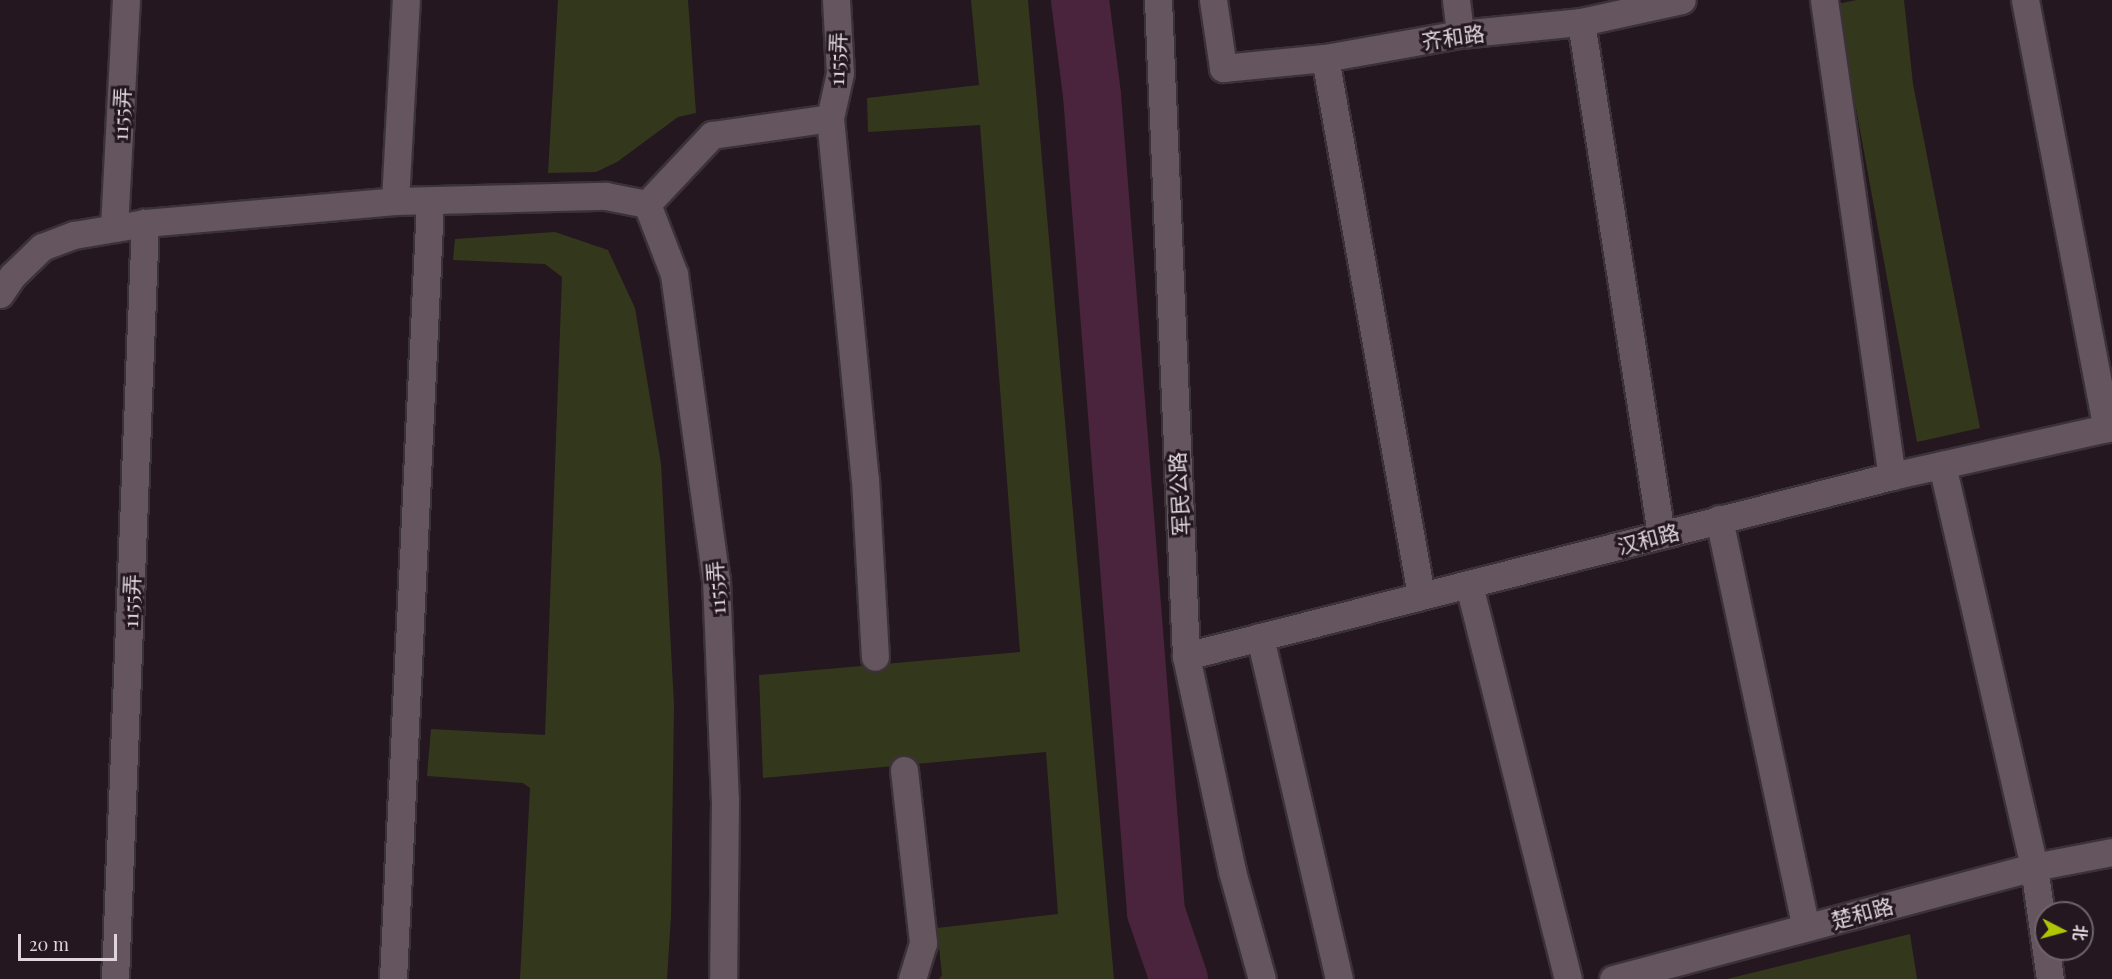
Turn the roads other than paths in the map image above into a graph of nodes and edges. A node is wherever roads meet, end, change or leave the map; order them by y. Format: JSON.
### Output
{"nodes":[{"id":1,"x":126,"y":0,"type":"edge"},
{"id":2,"x":406,"y":0,"type":"edge"},
{"id":3,"x":836,"y":0,"type":"edge"},
{"id":4,"x":1158,"y":0,"type":"edge"},
{"id":5,"x":1213,"y":0,"type":"edge"},
{"id":6,"x":1456,"y":0,"type":"edge"},
{"id":7,"x":1682,"y":0,"type":"edge"},
{"id":8,"x":1824,"y":0,"type":"edge"},
{"id":9,"x":2025,"y":0,"type":"edge"},
{"id":10,"x":1581,"y":22,"type":"junction"},
{"id":11,"x":1460,"y":34,"type":"junction"},
{"id":12,"x":1324,"y":58,"type":"junction"},
{"id":13,"x":830,"y":118,"type":"junction"},
{"id":14,"x":395,"y":201,"type":"junction"},
{"id":15,"x":430,"y":202,"type":"junction"},
{"id":16,"x":647,"y":204,"type":"junction"},
{"id":17,"x":145,"y":223,"type":"junction"},
{"id":18,"x":114,"y":228,"type":"junction"},
{"id":19,"x":0,"y":294,"type":"edge"},
{"id":20,"x":2110,"y":427,"type":"edge"},
{"id":21,"x":1942,"y":465,"type":"junction"},
{"id":22,"x":1892,"y":476,"type":"junction"},
{"id":23,"x":1719,"y":519,"type":"junction"},
{"id":24,"x":1661,"y":534,"type":"junction"},
{"id":25,"x":1468,"y":585,"type":"junction"},
{"id":26,"x":1421,"y":596,"type":"junction"},
{"id":27,"x":1260,"y":637,"type":"junction"},
{"id":28,"x":1186,"y":656,"type":"junction"},
{"id":29,"x":875,"y":657,"type":"dead end"},
{"id":30,"x":904,"y":770,"type":"dead end"},
{"id":31,"x":2112,"y":852,"type":"edge"},
{"id":32,"x":2034,"y":867,"type":"junction"},
{"id":33,"x":1806,"y":927,"type":"junction"},
{"id":34,"x":115,"y":979,"type":"edge"},
{"id":35,"x":393,"y":979,"type":"edge"},
{"id":36,"x":723,"y":979,"type":"edge"},
{"id":37,"x":912,"y":979,"type":"edge"},
{"id":38,"x":1262,"y":979,"type":"edge"},
{"id":39,"x":1339,"y":979,"type":"edge"},
{"id":40,"x":1568,"y":979,"type":"edge"},
{"id":41,"x":1613,"y":979,"type":"edge"},
{"id":42,"x":2050,"y":979,"type":"edge"}],
"edges":[{"from":1,"to":18,"type":"street","name":"1155弄"},
{"from":2,"to":14,"type":"street"},
{"from":3,"to":13,"type":"street","name":"1155弄"},
{"from":4,"to":28,"type":"street","name":"军民公路"},
{"from":5,"to":12,"type":"street","name":"齐和路"},
{"from":6,"to":11,"type":"street"},
{"from":7,"to":10,"type":"street","name":"齐和路"},
{"from":8,"to":22,"type":"street"},
{"from":9,"to":20,"type":"street"},
{"from":10,"to":11,"type":"street","name":"齐和路"},
{"from":10,"to":24,"type":"street"},
{"from":11,"to":12,"type":"street","name":"齐和路"},
{"from":12,"to":26,"type":"street"},
{"from":13,"to":16,"type":"street"},
{"from":13,"to":29,"type":"street","name":"1155弄"},
{"from":14,"to":15,"type":"street"},
{"from":14,"to":17,"type":"street"},
{"from":15,"to":16,"type":"street"},
{"from":15,"to":35,"type":"street"},
{"from":16,"to":36,"type":"street","name":"1155弄"},
{"from":17,"to":18,"type":"street"},
{"from":17,"to":34,"type":"street","name":"1155弄"},
{"from":18,"to":19,"type":"street"},
{"from":20,"to":21,"type":"street","name":"汉和路"},
{"from":21,"to":22,"type":"street","name":"汉和路"},
{"from":21,"to":32,"type":"street"},
{"from":22,"to":23,"type":"street","name":"汉和路"},
{"from":23,"to":24,"type":"street","name":"汉和路"},
{"from":23,"to":33,"type":"street"},
{"from":24,"to":25,"type":"street","name":"汉和路"},
{"from":25,"to":26,"type":"street","name":"汉和路"},
{"from":25,"to":40,"type":"street"},
{"from":26,"to":27,"type":"street","name":"汉和路"},
{"from":27,"to":28,"type":"street","name":"汉和路"},
{"from":27,"to":39,"type":"street"},
{"from":28,"to":38,"type":"street","name":"军民公路"},
{"from":30,"to":37,"type":"street"},
{"from":31,"to":32,"type":"street","name":"楚和路"},
{"from":32,"to":33,"type":"street","name":"楚和路"},
{"from":32,"to":42,"type":"street"},
{"from":33,"to":41,"type":"street","name":"楚和路"}]}
